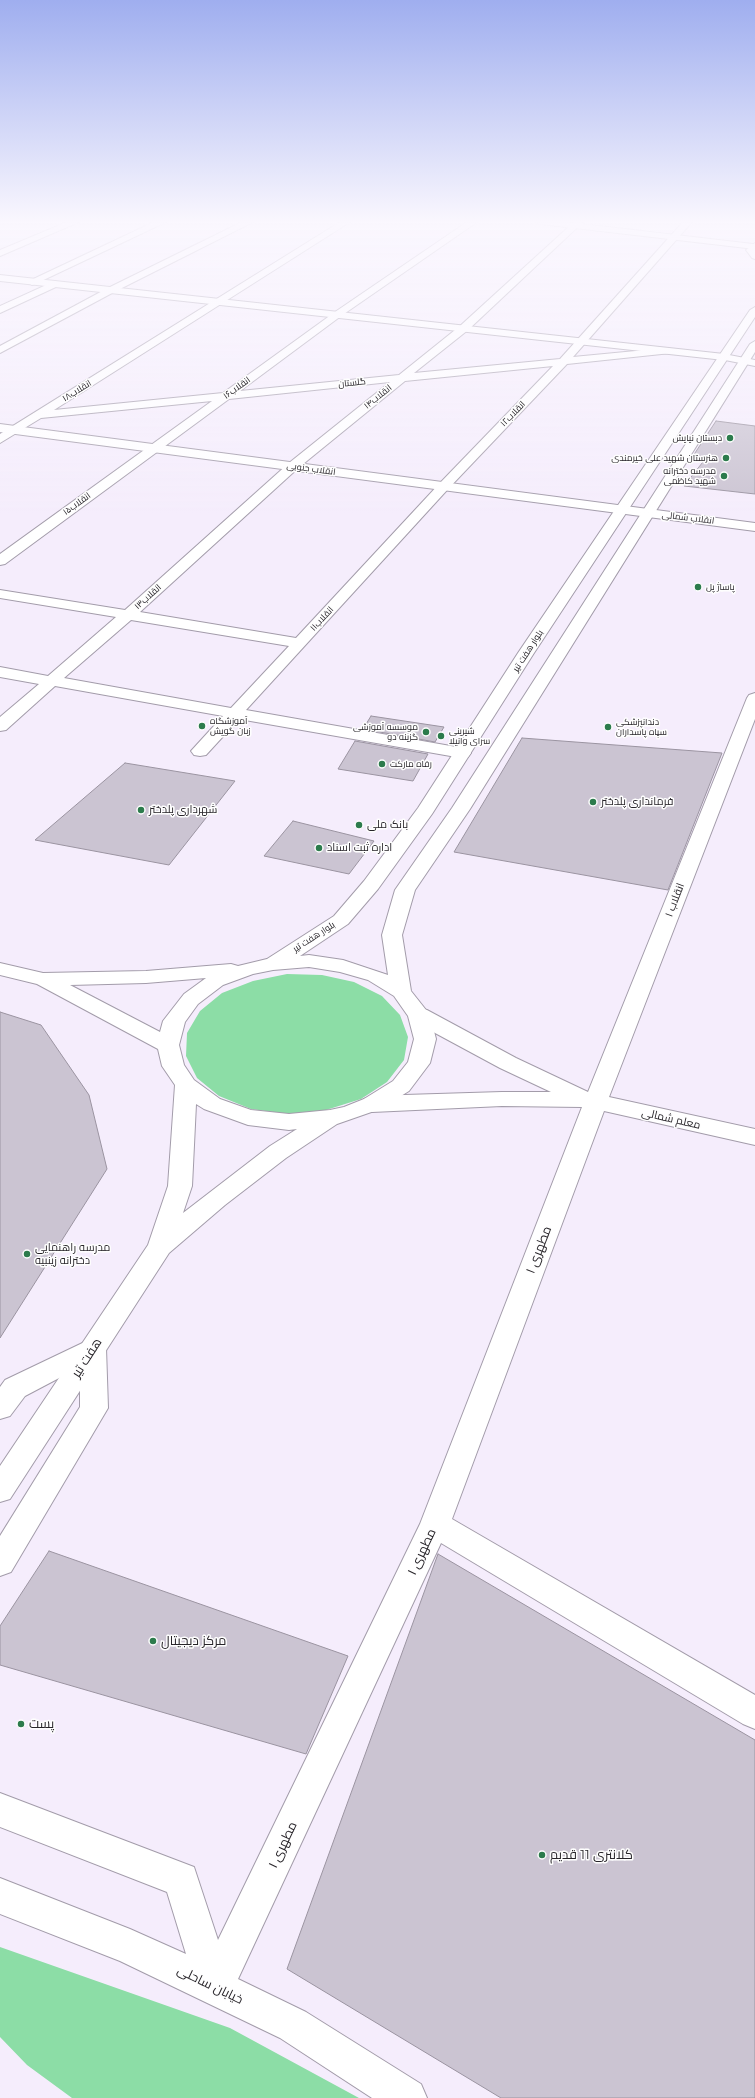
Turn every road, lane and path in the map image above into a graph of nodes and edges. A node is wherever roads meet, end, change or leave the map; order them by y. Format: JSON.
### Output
{"nodes":[{"id":1,"x":56,"y":320,"type":"edge"},
{"id":2,"x":190,"y":320,"type":"edge"},
{"id":3,"x":330,"y":320,"type":"edge"},
{"id":4,"x":391,"y":320,"type":"edge"},
{"id":5,"x":473,"y":320,"type":"edge"},
{"id":6,"x":601,"y":320,"type":"edge"},
{"id":7,"x":748,"y":320,"type":"edge"},
{"id":8,"x":464,"y":328,"type":"junction"},
{"id":9,"x":582,"y":341,"type":"junction"},
{"id":10,"x":0,"y":350,"type":"edge"},
{"id":11,"x":667,"y":351,"type":"junction"},
{"id":12,"x":751,"y":356,"type":"edge"},
{"id":13,"x":724,"y":357,"type":"junction"},
{"id":14,"x":563,"y":362,"type":"junction"},
{"id":15,"x":402,"y":378,"type":"junction"},
{"id":16,"x":226,"y":396,"type":"junction"},
{"id":17,"x":37,"y":416,"type":"junction"},
{"id":18,"x":0,"y":428,"type":"edge"},
{"id":19,"x":14,"y":430,"type":"junction"},
{"id":20,"x":0,"y":439,"type":"edge"},
{"id":21,"x":155,"y":448,"type":"junction"},
{"id":22,"x":293,"y":466,"type":"junction"},
{"id":23,"x":444,"y":486,"type":"junction"},
{"id":24,"x":622,"y":510,"type":"junction"},
{"id":25,"x":648,"y":513,"type":"junction"},
{"id":26,"x":755,"y":527,"type":"edge"},
{"id":27,"x":0,"y":560,"type":"edge"},
{"id":28,"x":0,"y":594,"type":"edge"},
{"id":29,"x":128,"y":615,"type":"junction"},
{"id":30,"x":300,"y":643,"type":"junction"},
{"id":31,"x":0,"y":672,"type":"edge"},
{"id":32,"x":52,"y":681,"type":"junction"},
{"id":33,"x":755,"y":698,"type":"edge"},
{"id":34,"x":235,"y":713,"type":"junction"},
{"id":35,"x":0,"y":726,"type":"edge"},
{"id":36,"x":200,"y":751,"type":"dead end"},
{"id":37,"x":462,"y":753,"type":"junction"},
{"id":38,"x":273,"y":964,"type":"junction"},
{"id":39,"x":0,"y":969,"type":"edge"},
{"id":40,"x":248,"y":969,"type":"junction"},
{"id":41,"x":43,"y":979,"type":"junction"},
{"id":42,"x":400,"y":992,"type":"junction"},
{"id":43,"x":420,"y":1015,"type":"junction"},
{"id":44,"x":168,"y":1045,"type":"junction"},
{"id":45,"x":186,"y":1085,"type":"junction"},
{"id":46,"x":591,"y":1101,"type":"junction"},
{"id":47,"x":372,"y":1104,"type":"junction"},
{"id":48,"x":330,"y":1118,"type":"junction"},
{"id":49,"x":755,"y":1137,"type":"edge"},
{"id":50,"x":160,"y":1247,"type":"junction"},
{"id":51,"x":93,"y":1348,"type":"junction"},
{"id":52,"x":0,"y":1408,"type":"edge"},
{"id":53,"x":7,"y":1479,"type":"edge"},
{"id":54,"x":435,"y":1524,"type":"junction"},
{"id":55,"x":0,"y":1563,"type":"edge"},
{"id":56,"x":755,"y":1713,"type":"edge"},
{"id":57,"x":0,"y":1810,"type":"edge"},
{"id":58,"x":0,"y":1896,"type":"edge"},
{"id":59,"x":215,"y":1988,"type":"junction"},
{"id":60,"x":407,"y":2098,"type":"edge"}],
"edges":[{"from":1,"to":10,"type":"street"},
{"from":2,"to":17,"type":"street","name":"انقلاب۱۸"},
{"from":3,"to":16,"type":"street","name":"انقلاب۱۶"},
{"from":4,"to":8,"type":"street"},
{"from":5,"to":8,"type":"street","name":"انقلاب۱۴"},
{"from":6,"to":9,"type":"street","name":"انقلاب۱۲"},
{"from":7,"to":13,"type":"street","name":"بلوار هفت تیر"},
{"from":8,"to":9,"type":"street"},
{"from":8,"to":15,"type":"street","name":"انقلاب۱۴"},
{"from":9,"to":11,"type":"street"},
{"from":9,"to":14,"type":"street","name":"انقلاب۱۲"},
{"from":11,"to":13,"type":"street"},
{"from":11,"to":14,"type":"street","name":"گلستان"},
{"from":12,"to":13,"type":"street"},
{"from":12,"to":25,"type":"street"},
{"from":13,"to":24,"type":"street","name":"بلوار هفت تیر"},
{"from":14,"to":15,"type":"street","name":"گلستان"},
{"from":14,"to":23,"type":"street","name":"انقلاب۱۲"},
{"from":15,"to":16,"type":"street","name":"گلستان"},
{"from":15,"to":22,"type":"street","name":"انقلاب۱۴"},
{"from":16,"to":17,"type":"street","name":"گلستان"},
{"from":16,"to":21,"type":"street","name":"انقلاب۱۶"},
{"from":17,"to":19,"type":"street","name":"انقلاب۱۸"},
{"from":18,"to":19,"type":"street","name":"انقلاب جنوبی"},
{"from":19,"to":20,"type":"street","name":"انقلاب۱۸"},
{"from":19,"to":21,"type":"street","name":"انقلاب جنوبی"},
{"from":21,"to":22,"type":"street","name":"انقلاب جنوبی"},
{"from":21,"to":27,"type":"street","name":"انقلاب۱۵"},
{"from":22,"to":23,"type":"street","name":"انقلاب جنوبی"},
{"from":22,"to":29,"type":"street","name":"انقلاب۱۳"},
{"from":23,"to":24,"type":"street","name":"انقلاب جنوبی"},
{"from":23,"to":30,"type":"street","name":"انقلاب۱۱"},
{"from":24,"to":25,"type":"street","name":"انقلاب شمالی"},
{"from":24,"to":37,"type":"street","name":"بلوار هفت تیر"},
{"from":25,"to":26,"type":"street","name":"انقلاب شمالی"},
{"from":25,"to":42,"type":"street"},
{"from":28,"to":29,"type":"street"},
{"from":29,"to":30,"type":"street"},
{"from":29,"to":32,"type":"street","name":"انقلاب۱۳"},
{"from":30,"to":34,"type":"street","name":"انقلاب۱۱"},
{"from":31,"to":32,"type":"street"},
{"from":32,"to":34,"type":"street"},
{"from":32,"to":35,"type":"street","name":"انقلاب۱۳"},
{"from":33,"to":46,"type":"street","name":"انقلاب ۱"},
{"from":34,"to":36,"type":"street","name":"انقلاب۱۱"},
{"from":34,"to":37,"type":"street"},
{"from":37,"to":38,"type":"street","name":"بلوار هفت تیر"},
{"from":38,"to":40,"type":"street"},
{"from":38,"to":42,"type":"street"},
{"from":39,"to":41,"type":"street"},
{"from":40,"to":41,"type":"street"},
{"from":40,"to":44,"type":"street"},
{"from":41,"to":44,"type":"street"},
{"from":42,"to":43,"type":"street"},
{"from":43,"to":46,"type":"street"},
{"from":43,"to":47,"type":"street"},
{"from":44,"to":45,"type":"street"},
{"from":45,"to":48,"type":"street"},
{"from":45,"to":50,"type":"street"},
{"from":46,"to":47,"type":"street"},
{"from":46,"to":49,"type":"street","name":"معلم شمالی"},
{"from":46,"to":54,"type":"street","name":"مطهری ۱"},
{"from":47,"to":48,"type":"street"},
{"from":48,"to":50,"type":"street"},
{"from":50,"to":51,"type":"street","name":"هفت تیر"},
{"from":51,"to":52,"type":"street"},
{"from":51,"to":53,"type":"street","name":"هفت تیر"},
{"from":51,"to":55,"type":"street"},
{"from":54,"to":56,"type":"street"},
{"from":54,"to":59,"type":"street","name":"مطهری ۱"},
{"from":57,"to":59,"type":"street"},
{"from":58,"to":59,"type":"street","name":"خیابان ساحلی"},
{"from":59,"to":60,"type":"street","name":"خیابان ساحلی"}]}
